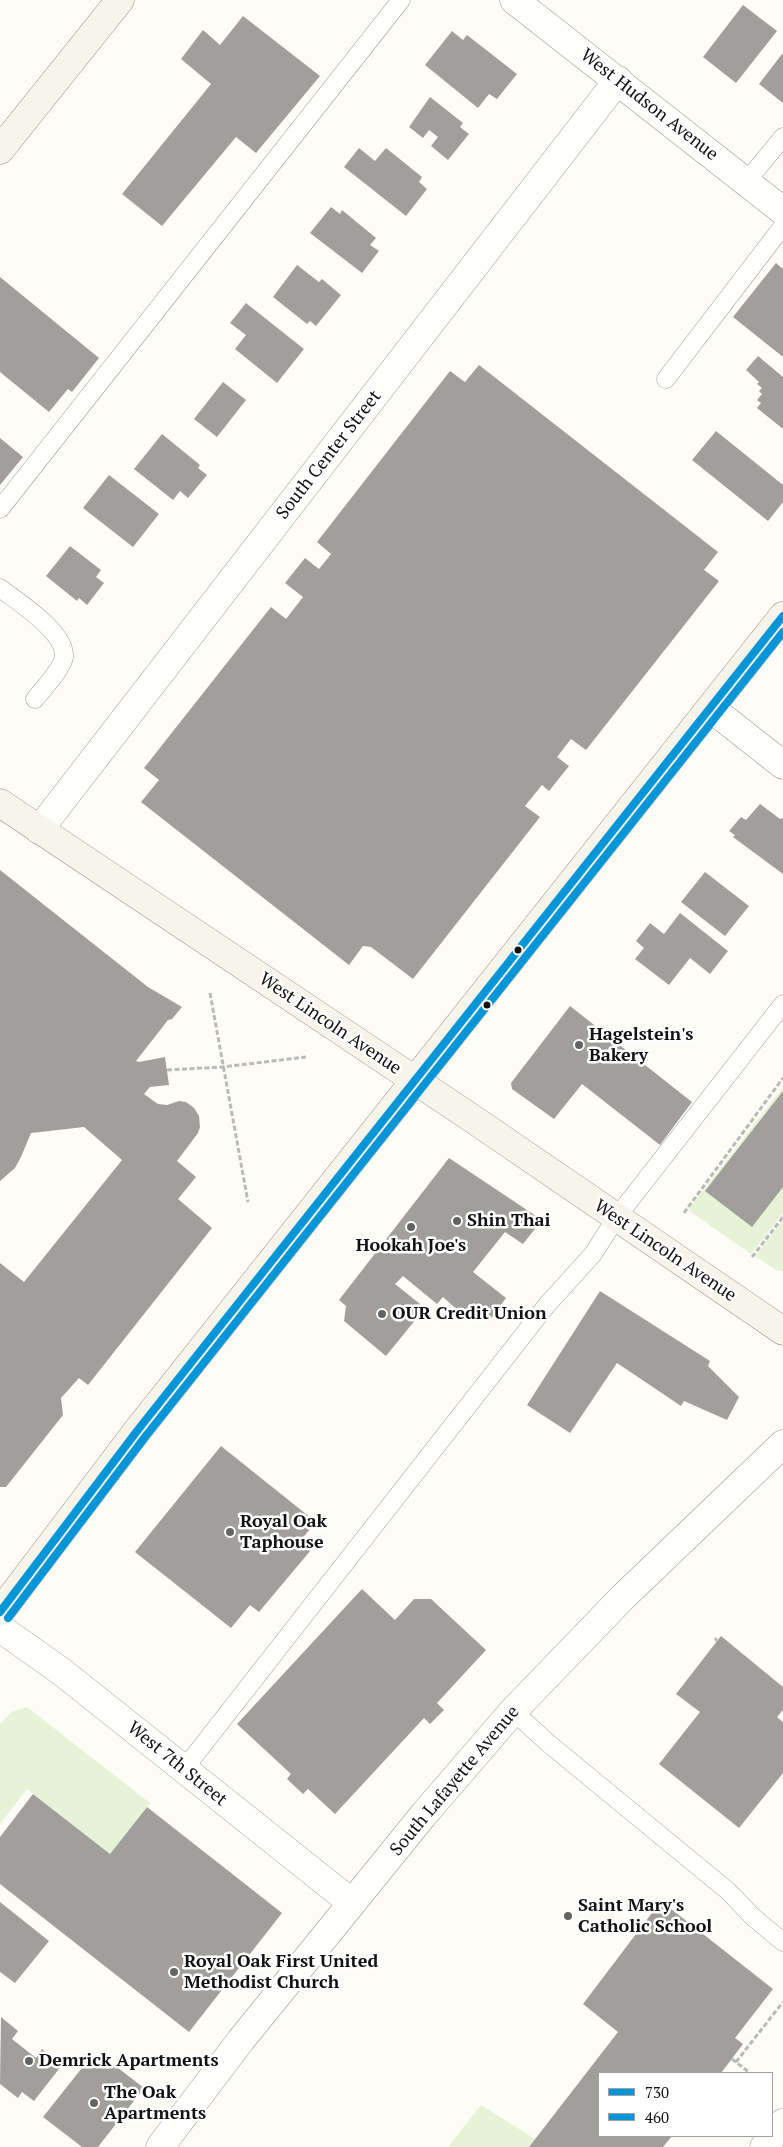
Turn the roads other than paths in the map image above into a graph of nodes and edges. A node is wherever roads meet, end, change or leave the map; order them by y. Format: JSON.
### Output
{"nodes":[{"id":1,"x":120,"y":0,"type":"edge"},
{"id":2,"x":401,"y":0,"type":"edge"},
{"id":3,"x":514,"y":0,"type":"edge"},
{"id":4,"x":618,"y":80,"type":"junction"},
{"id":5,"x":783,"y":137,"type":"edge"},
{"id":6,"x":0,"y":150,"type":"edge"},
{"id":7,"x":746,"y":182,"type":"junction"},
{"id":8,"x":783,"y":211,"type":"edge"},
{"id":9,"x":783,"y":226,"type":"edge"},
{"id":10,"x":666,"y":379,"type":"dead end"},
{"id":11,"x":0,"y":509,"type":"edge"},
{"id":12,"x":0,"y":588,"type":"edge"},
{"id":13,"x":783,"y":616,"type":"edge"},
{"id":14,"x":35,"y":698,"type":"dead end"},
{"id":15,"x":712,"y":709,"type":"junction"},
{"id":16,"x":783,"y":765,"type":"edge"},
{"id":17,"x":0,"y":803,"type":"edge"},
{"id":18,"x":39,"y":830,"type":"junction"},
{"id":19,"x":783,"y":1004,"type":"edge"},
{"id":20,"x":777,"y":1024,"type":"edge"},
{"id":21,"x":416,"y":1081,"type":"junction"},
{"id":22,"x":616,"y":1218,"type":"junction"},
{"id":23,"x":783,"y":1331,"type":"edge"},
{"id":24,"x":783,"y":1444,"type":"edge"},
{"id":25,"x":0,"y":1612,"type":"edge"},
{"id":26,"x":0,"y":1628,"type":"edge"},
{"id":27,"x":513,"y":1711,"type":"junction"},
{"id":28,"x":184,"y":1769,"type":"junction"},
{"id":29,"x":352,"y":1903,"type":"junction"},
{"id":30,"x":783,"y":1942,"type":"edge"},
{"id":31,"x":783,"y":2123,"type":"edge"},
{"id":32,"x":773,"y":2136,"type":"edge"},
{"id":33,"x":772,"y":2137,"type":"edge"},
{"id":34,"x":160,"y":2147,"type":"edge"},
{"id":35,"x":764,"y":2147,"type":"edge"}],
"edges":[{"from":1,"to":6,"type":"main road"},
{"from":2,"to":11,"type":"lane"},
{"from":3,"to":4,"type":"street","name":"West Hudson Avenue"},
{"from":4,"to":7,"type":"street","name":"West Hudson Avenue"},
{"from":4,"to":18,"type":"street","name":"South Center Street"},
{"from":5,"to":7,"type":"lane"},
{"from":7,"to":8,"type":"street","name":"West Hudson Avenue"},
{"from":9,"to":10,"type":"lane"},
{"from":12,"to":14,"type":"lane"},
{"from":13,"to":15,"type":"main road"},
{"from":15,"to":16,"type":"street"},
{"from":15,"to":21,"type":"main road"},
{"from":17,"to":18,"type":"main road","name":"West Lincoln Avenue"},
{"from":18,"to":21,"type":"main road","name":"West Lincoln Avenue"},
{"from":19,"to":20,"type":"lane"},
{"from":20,"to":22,"type":"lane"},
{"from":21,"to":22,"type":"main road","name":"West Lincoln Avenue"},
{"from":21,"to":25,"type":"main road"},
{"from":22,"to":23,"type":"main road","name":"West Lincoln Avenue"},
{"from":22,"to":28,"type":"lane"},
{"from":24,"to":27,"type":"street","name":"South Lafayette Avenue"},
{"from":26,"to":28,"type":"street","name":"West 7th Street"},
{"from":27,"to":29,"type":"street","name":"South Lafayette Avenue"},
{"from":27,"to":30,"type":"lane"},
{"from":28,"to":29,"type":"street","name":"West 7th Street"},
{"from":29,"to":34,"type":"street","name":"South Lafayette Avenue"},
{"from":31,"to":32,"type":"street"},
{"from":33,"to":35,"type":"street"}]}
